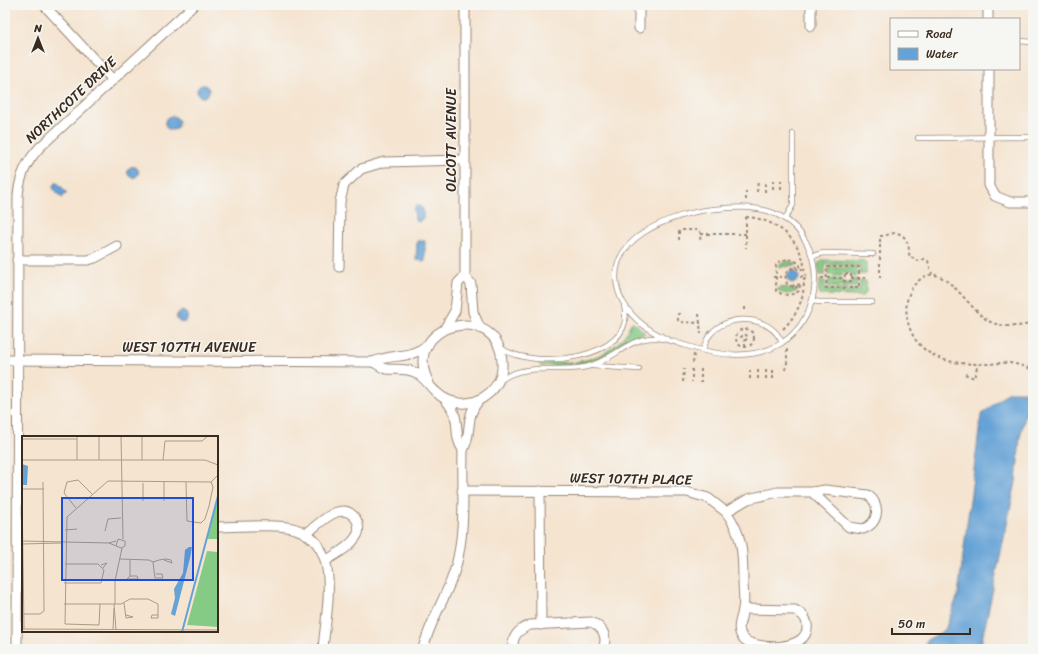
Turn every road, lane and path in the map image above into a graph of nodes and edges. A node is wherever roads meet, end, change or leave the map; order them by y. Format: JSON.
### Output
{"nodes":[{"id":1,"x":44,"y":5,"type":"edge"},
{"id":2,"x":194,"y":5,"type":"edge"},
{"id":3,"x":465,"y":5,"type":"edge"},
{"id":4,"x":639,"y":5,"type":"edge"},
{"id":5,"x":811,"y":5,"type":"edge"},
{"id":6,"x":988,"y":5,"type":"edge"},
{"id":7,"x":988,"y":18,"type":"edge"},
{"id":8,"x":811,"y":26,"type":"dead end"},
{"id":9,"x":639,"y":28,"type":"dead end"},
{"id":10,"x":1020,"y":41,"type":"edge"},
{"id":11,"x":1033,"y":42,"type":"edge"},
{"id":12,"x":989,"y":70,"type":"edge"},
{"id":13,"x":113,"y":80,"type":"junction"},
{"id":14,"x":793,"y":134,"type":"dead end"},
{"id":15,"x":1033,"y":137,"type":"edge"},
{"id":16,"x":918,"y":138,"type":"dead end"},
{"id":17,"x":989,"y":138,"type":"junction"},
{"id":18,"x":464,"y":160,"type":"junction"},
{"id":19,"x":758,"y":180,"type":"dead end"},
{"id":20,"x":765,"y":180,"type":"dead end"},
{"id":21,"x":773,"y":180,"type":"dead end"},
{"id":22,"x":781,"y":180,"type":"dead end"},
{"id":23,"x":746,"y":192,"type":"dead end"},
{"id":24,"x":757,"y":192,"type":"dead end"},
{"id":25,"x":765,"y":192,"type":"dead end"},
{"id":26,"x":773,"y":192,"type":"dead end"},
{"id":27,"x":781,"y":192,"type":"dead end"},
{"id":28,"x":1033,"y":202,"type":"edge"},
{"id":29,"x":746,"y":203,"type":"dead end"},
{"id":30,"x":746,"y":211,"type":"dead end"},
{"id":31,"x":746,"y":217,"type":"junction"},
{"id":32,"x":785,"y":219,"type":"junction"},
{"id":33,"x":701,"y":234,"type":"junction"},
{"id":34,"x":746,"y":234,"type":"junction"},
{"id":35,"x":680,"y":239,"type":"dead end"},
{"id":36,"x":700,"y":240,"type":"dead end"},
{"id":37,"x":117,"y":246,"type":"dead end"},
{"id":38,"x":746,"y":248,"type":"dead end"},
{"id":39,"x":873,"y":254,"type":"dead end"},
{"id":40,"x":812,"y":256,"type":"junction"},
{"id":41,"x":17,"y":260,"type":"junction"},
{"id":42,"x":339,"y":267,"type":"dead end"},
{"id":43,"x":799,"y":269,"type":"junction"},
{"id":44,"x":804,"y":270,"type":"junction"},
{"id":45,"x":932,"y":274,"type":"junction"},
{"id":46,"x":465,"y":276,"type":"junction"},
{"id":47,"x":773,"y":277,"type":"dead end"},
{"id":48,"x":777,"y":277,"type":"junction"},
{"id":49,"x":784,"y":277,"type":"junction"},
{"id":50,"x":820,"y":278,"type":"dead end"},
{"id":51,"x":826,"y":278,"type":"junction"},
{"id":52,"x":859,"y":278,"type":"junction"},
{"id":53,"x":866,"y":278,"type":"dead end"},
{"id":54,"x":880,"y":278,"type":"dead end"},
{"id":55,"x":804,"y":284,"type":"junction"},
{"id":56,"x":799,"y":286,"type":"junction"},
{"id":57,"x":622,"y":299,"type":"junction"},
{"id":58,"x":812,"y":301,"type":"junction"},
{"id":59,"x":872,"y":302,"type":"dead end"},
{"id":60,"x":745,"y":307,"type":"dead end"},
{"id":61,"x":680,"y":314,"type":"dead end"},
{"id":62,"x":699,"y":314,"type":"dead end"},
{"id":63,"x":745,"y":314,"type":"dead end"},
{"id":64,"x":701,"y":323,"type":"junction"},
{"id":65,"x":1033,"y":323,"type":"edge"},
{"id":66,"x":745,"y":324,"type":"dead end"},
{"id":67,"x":480,"y":328,"type":"junction"},
{"id":68,"x":745,"y":328,"type":"junction"},
{"id":69,"x":444,"y":329,"type":"junction"},
{"id":70,"x":783,"y":329,"type":"dead end"},
{"id":71,"x":745,"y":334,"type":"junction"},
{"id":72,"x":702,"y":335,"type":"dead end"},
{"id":73,"x":667,"y":339,"type":"junction"},
{"id":74,"x":745,"y":341,"type":"junction"},
{"id":75,"x":782,"y":343,"type":"junction"},
{"id":76,"x":428,"y":345,"type":"junction"},
{"id":77,"x":787,"y":345,"type":"dead end"},
{"id":78,"x":498,"y":346,"type":"junction"},
{"id":79,"x":745,"y":347,"type":"junction"},
{"id":80,"x":703,"y":350,"type":"junction"},
{"id":81,"x":745,"y":350,"type":"dead end"},
{"id":82,"x":694,"y":352,"type":"dead end"},
{"id":83,"x":5,"y":360,"type":"edge"},
{"id":84,"x":17,"y":360,"type":"junction"},
{"id":85,"x":373,"y":362,"type":"junction"},
{"id":86,"x":693,"y":363,"type":"dead end"},
{"id":87,"x":978,"y":364,"type":"junction"},
{"id":88,"x":591,"y":366,"type":"junction"},
{"id":89,"x":639,"y":369,"type":"dead end"},
{"id":90,"x":684,"y":369,"type":"dead end"},
{"id":91,"x":692,"y":369,"type":"dead end"},
{"id":92,"x":701,"y":369,"type":"dead end"},
{"id":93,"x":750,"y":370,"type":"dead end"},
{"id":94,"x":758,"y":370,"type":"dead end"},
{"id":95,"x":766,"y":370,"type":"dead end"},
{"id":96,"x":773,"y":370,"type":"dead end"},
{"id":97,"x":785,"y":370,"type":"dead end"},
{"id":98,"x":1033,"y":370,"type":"edge"},
{"id":99,"x":965,"y":374,"type":"dead end"},
{"id":100,"x":498,"y":382,"type":"junction"},
{"id":101,"x":684,"y":382,"type":"dead end"},
{"id":102,"x":692,"y":382,"type":"dead end"},
{"id":103,"x":750,"y":382,"type":"dead end"},
{"id":104,"x":758,"y":382,"type":"dead end"},
{"id":105,"x":766,"y":382,"type":"dead end"},
{"id":106,"x":773,"y":382,"type":"dead end"},
{"id":107,"x":429,"y":383,"type":"junction"},
{"id":108,"x":701,"y":383,"type":"dead end"},
{"id":109,"x":445,"y":399,"type":"junction"},
{"id":110,"x":479,"y":400,"type":"junction"},
{"id":111,"x":462,"y":450,"type":"junction"},
{"id":112,"x":462,"y":491,"type":"junction"},
{"id":113,"x":540,"y":491,"type":"junction"},
{"id":114,"x":812,"y":492,"type":"junction"},
{"id":115,"x":726,"y":512,"type":"junction"},
{"id":116,"x":20,"y":525,"type":"edge"},
{"id":117,"x":218,"y":527,"type":"edge"},
{"id":118,"x":306,"y":534,"type":"junction"},
{"id":119,"x":326,"y":560,"type":"junction"},
{"id":120,"x":743,"y":609,"type":"junction"},
{"id":121,"x":541,"y":625,"type":"junction"},
{"id":122,"x":17,"y":649,"type":"edge"},
{"id":123,"x":323,"y":649,"type":"edge"},
{"id":124,"x":423,"y":649,"type":"edge"},
{"id":125,"x":513,"y":649,"type":"edge"},
{"id":126,"x":602,"y":649,"type":"edge"}],
"edges":[{"from":1,"to":13,"type":"street"},
{"from":2,"to":13,"type":"street","name":"NORTHCOTE DRIVE"},
{"from":3,"to":18,"type":"street","name":"OLCOTT AVENUE"},
{"from":4,"to":9,"type":"street"},
{"from":5,"to":8,"type":"street"},
{"from":6,"to":7,"type":"street"},
{"from":10,"to":11,"type":"lane"},
{"from":12,"to":17,"type":"street"},
{"from":13,"to":41,"type":"street","name":"NORTHCOTE DRIVE"},
{"from":14,"to":32,"type":"lane"},
{"from":15,"to":17,"type":"lane"},
{"from":16,"to":17,"type":"lane"},
{"from":17,"to":28,"type":"street"},
{"from":18,"to":42,"type":"street"},
{"from":18,"to":46,"type":"street","name":"OLCOTT AVENUE"},
{"from":19,"to":24,"type":"path"},
{"from":20,"to":25,"type":"path"},
{"from":21,"to":26,"type":"path"},
{"from":22,"to":27,"type":"path"},
{"from":23,"to":29,"type":"path"},
{"from":30,"to":31,"type":"path"},
{"from":31,"to":34,"type":"path"},
{"from":31,"to":44,"type":"path"},
{"from":32,"to":40,"type":"lane"},
{"from":32,"to":57,"type":"lane"},
{"from":33,"to":34,"type":"path"},
{"from":33,"to":35,"type":"path"},
{"from":33,"to":36,"type":"path"},
{"from":34,"to":38,"type":"path"},
{"from":37,"to":41,"type":"street"},
{"from":39,"to":40,"type":"lane"},
{"from":40,"to":58,"type":"lane"},
{"from":41,"to":84,"type":"street","name":"NORTHCOTE DRIVE"},
{"from":43,"to":44,"type":"path"},
{"from":43,"to":48,"type":"path"},
{"from":43,"to":49,"type":"path"},
{"from":44,"to":55,"type":"path"},
{"from":45,"to":54,"type":"path"},
{"from":45,"to":65,"type":"path"},
{"from":45,"to":87,"type":"path"},
{"from":46,"to":67,"type":"street","name":"OLCOTT AVENUE"},
{"from":46,"to":69,"type":"street","name":"OLCOTT AVENUE"},
{"from":47,"to":48,"type":"path"},
{"from":48,"to":49,"type":"path"},
{"from":48,"to":56,"type":"path"},
{"from":49,"to":56,"type":"path"},
{"from":50,"to":51,"type":"path"},
{"from":51,"to":52,"type":"path"},
{"from":51,"to":52,"type":"path"},
{"from":51,"to":52,"type":"path"},
{"from":52,"to":53,"type":"path"},
{"from":55,"to":56,"type":"path"},
{"from":55,"to":70,"type":"path"},
{"from":57,"to":73,"type":"lane"},
{"from":57,"to":78,"type":"lane"},
{"from":58,"to":59,"type":"lane"},
{"from":58,"to":75,"type":"lane"},
{"from":60,"to":63,"type":"path"},
{"from":61,"to":64,"type":"path"},
{"from":62,"to":64,"type":"path"},
{"from":64,"to":72,"type":"path"},
{"from":66,"to":68,"type":"path"},
{"from":67,"to":69,"type":"street"},
{"from":67,"to":78,"type":"street"},
{"from":68,"to":71,"type":"path"},
{"from":68,"to":79,"type":"path"},
{"from":68,"to":79,"type":"path"},
{"from":69,"to":76,"type":"street"},
{"from":71,"to":74,"type":"path"},
{"from":71,"to":74,"type":"path"},
{"from":73,"to":80,"type":"lane"},
{"from":73,"to":88,"type":"lane"},
{"from":74,"to":79,"type":"path"},
{"from":75,"to":80,"type":"lane"},
{"from":75,"to":80,"type":"lane"},
{"from":76,"to":85,"type":"street","name":"WEST 107TH AVENUE"},
{"from":76,"to":107,"type":"street"},
{"from":77,"to":97,"type":"path"},
{"from":78,"to":100,"type":"street"},
{"from":79,"to":81,"type":"path"},
{"from":82,"to":86,"type":"path"},
{"from":83,"to":84,"type":"street","name":"WEST 107TH AVENUE"},
{"from":84,"to":85,"type":"street","name":"WEST 107TH AVENUE"},
{"from":84,"to":116,"type":"street","name":"NORTHCOTE DRIVE"},
{"from":85,"to":107,"type":"street","name":"WEST 107TH AVENUE"},
{"from":87,"to":98,"type":"path"},
{"from":87,"to":99,"type":"path"},
{"from":88,"to":89,"type":"lane"},
{"from":88,"to":100,"type":"lane"},
{"from":90,"to":101,"type":"path"},
{"from":91,"to":102,"type":"path"},
{"from":92,"to":108,"type":"path"},
{"from":93,"to":103,"type":"path"},
{"from":94,"to":104,"type":"path"},
{"from":95,"to":105,"type":"path"},
{"from":96,"to":106,"type":"path"},
{"from":100,"to":110,"type":"street"},
{"from":107,"to":109,"type":"street"},
{"from":109,"to":110,"type":"street"},
{"from":109,"to":111,"type":"street"},
{"from":110,"to":111,"type":"street"},
{"from":111,"to":112,"type":"street"},
{"from":112,"to":113,"type":"street","name":"WEST 107TH PLACE"},
{"from":112,"to":124,"type":"street"},
{"from":113,"to":115,"type":"street","name":"WEST 107TH PLACE"},
{"from":113,"to":121,"type":"street"},
{"from":114,"to":114,"type":"street"},
{"from":114,"to":115,"type":"street"},
{"from":115,"to":120,"type":"street","name":"WEST 107TH PLACE"},
{"from":116,"to":122,"type":"street","name":"NORTHCOTE DRIVE"},
{"from":117,"to":118,"type":"street"},
{"from":118,"to":119,"type":"street"},
{"from":118,"to":119,"type":"street"},
{"from":119,"to":123,"type":"street"},
{"from":120,"to":120,"type":"street","name":"WEST 107TH PLACE"},
{"from":121,"to":125,"type":"street"},
{"from":121,"to":126,"type":"street"}]}
